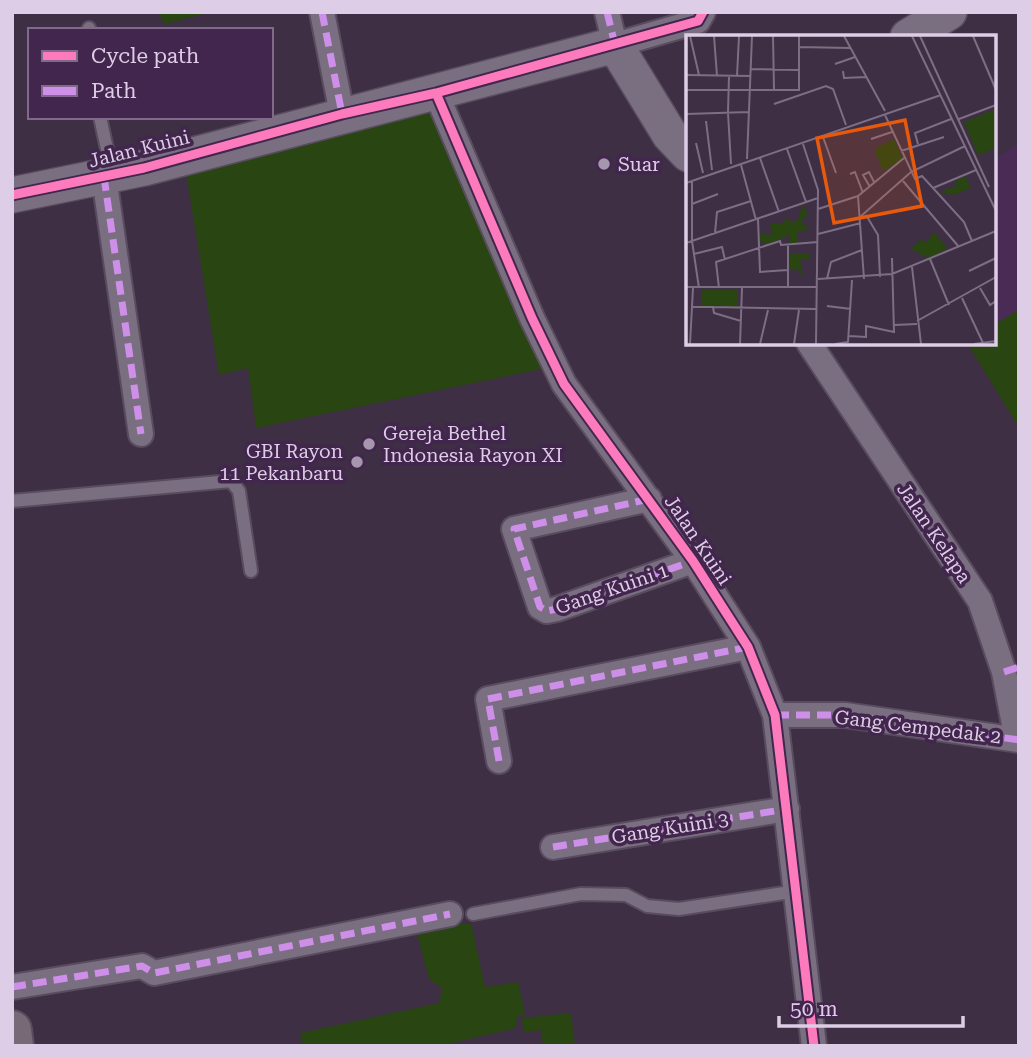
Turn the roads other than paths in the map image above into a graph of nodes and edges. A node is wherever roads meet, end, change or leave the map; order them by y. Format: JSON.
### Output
{"nodes":[{"id":1,"x":322,"y":12,"type":"edge"},
{"id":2,"x":607,"y":12,"type":"edge"},
{"id":3,"x":704,"y":12,"type":"edge"},
{"id":4,"x":948,"y":12,"type":"edge"},
{"id":5,"x":911,"y":35,"type":"edge"},
{"id":6,"x":615,"y":46,"type":"junction"},
{"id":7,"x":436,"y":93,"type":"junction"},
{"id":8,"x":342,"y":114,"type":"junction"},
{"id":9,"x":100,"y":119,"type":"edge"},
{"id":10,"x":686,"y":152,"type":"edge"},
{"id":11,"x":108,"y":176,"type":"junction"},
{"id":12,"x":12,"y":195,"type":"edge"},
{"id":13,"x":810,"y":345,"type":"edge"},
{"id":14,"x":141,"y":434,"type":"dead end"},
{"id":15,"x":649,"y":499,"type":"junction"},
{"id":16,"x":12,"y":501,"type":"edge"},
{"id":17,"x":693,"y":561,"type":"junction"},
{"id":18,"x":251,"y":571,"type":"dead end"},
{"id":19,"x":748,"y":647,"type":"junction"},
{"id":20,"x":1011,"y":669,"type":"edge"},
{"id":21,"x":775,"y":715,"type":"junction"},
{"id":22,"x":1018,"y":740,"type":"edge"},
{"id":23,"x":499,"y":761,"type":"dead end"},
{"id":24,"x":787,"y":809,"type":"junction"},
{"id":25,"x":553,"y":847,"type":"dead end"},
{"id":26,"x":797,"y":891,"type":"junction"},
{"id":27,"x":461,"y":914,"type":"joint"},
{"id":28,"x":12,"y":987,"type":"edge"},
{"id":29,"x":12,"y":1030,"type":"edge"},
{"id":30,"x":14,"y":1046,"type":"edge"},
{"id":31,"x":814,"y":1046,"type":"edge"}],
"edges":[{"from":1,"to":8,"type":"street"},
{"from":2,"to":6,"type":"street"},
{"from":3,"to":6,"type":"street"},
{"from":4,"to":5,"type":"street"},
{"from":6,"to":7,"type":"street","name":"Jalan Kuini"},
{"from":6,"to":10,"type":"street"},
{"from":7,"to":8,"type":"street","name":"Jalan Kuini"},
{"from":7,"to":15,"type":"street","name":"Jalan Kuini"},
{"from":8,"to":11,"type":"street","name":"Jalan Kuini"},
{"from":9,"to":11,"type":"lane"},
{"from":11,"to":12,"type":"street","name":"Jalan Kuini"},
{"from":11,"to":14,"type":"street"},
{"from":13,"to":20,"type":"street","name":"Jalan Kelapa"},
{"from":15,"to":17,"type":"street","name":"Jalan Kuini"},
{"from":15,"to":17,"type":"street","name":"Gang Kuini 1"},
{"from":16,"to":18,"type":"lane"},
{"from":17,"to":19,"type":"street","name":"Jalan Kuini"},
{"from":19,"to":21,"type":"street","name":"Jalan Kuini"},
{"from":19,"to":23,"type":"street"},
{"from":20,"to":22,"type":"street","name":"Jalan Kelapa"},
{"from":21,"to":22,"type":"street","name":"Gang Cempedak 2"},
{"from":21,"to":24,"type":"street","name":"Jalan Kuini"},
{"from":24,"to":25,"type":"street","name":"Gang Kuini 3"},
{"from":24,"to":26,"type":"street","name":"Jalan Kuini"},
{"from":26,"to":27,"type":"lane"},
{"from":26,"to":31,"type":"street","name":"Jalan Kuini"},
{"from":27,"to":28,"type":"street"},
{"from":29,"to":30,"type":"main road"}]}
